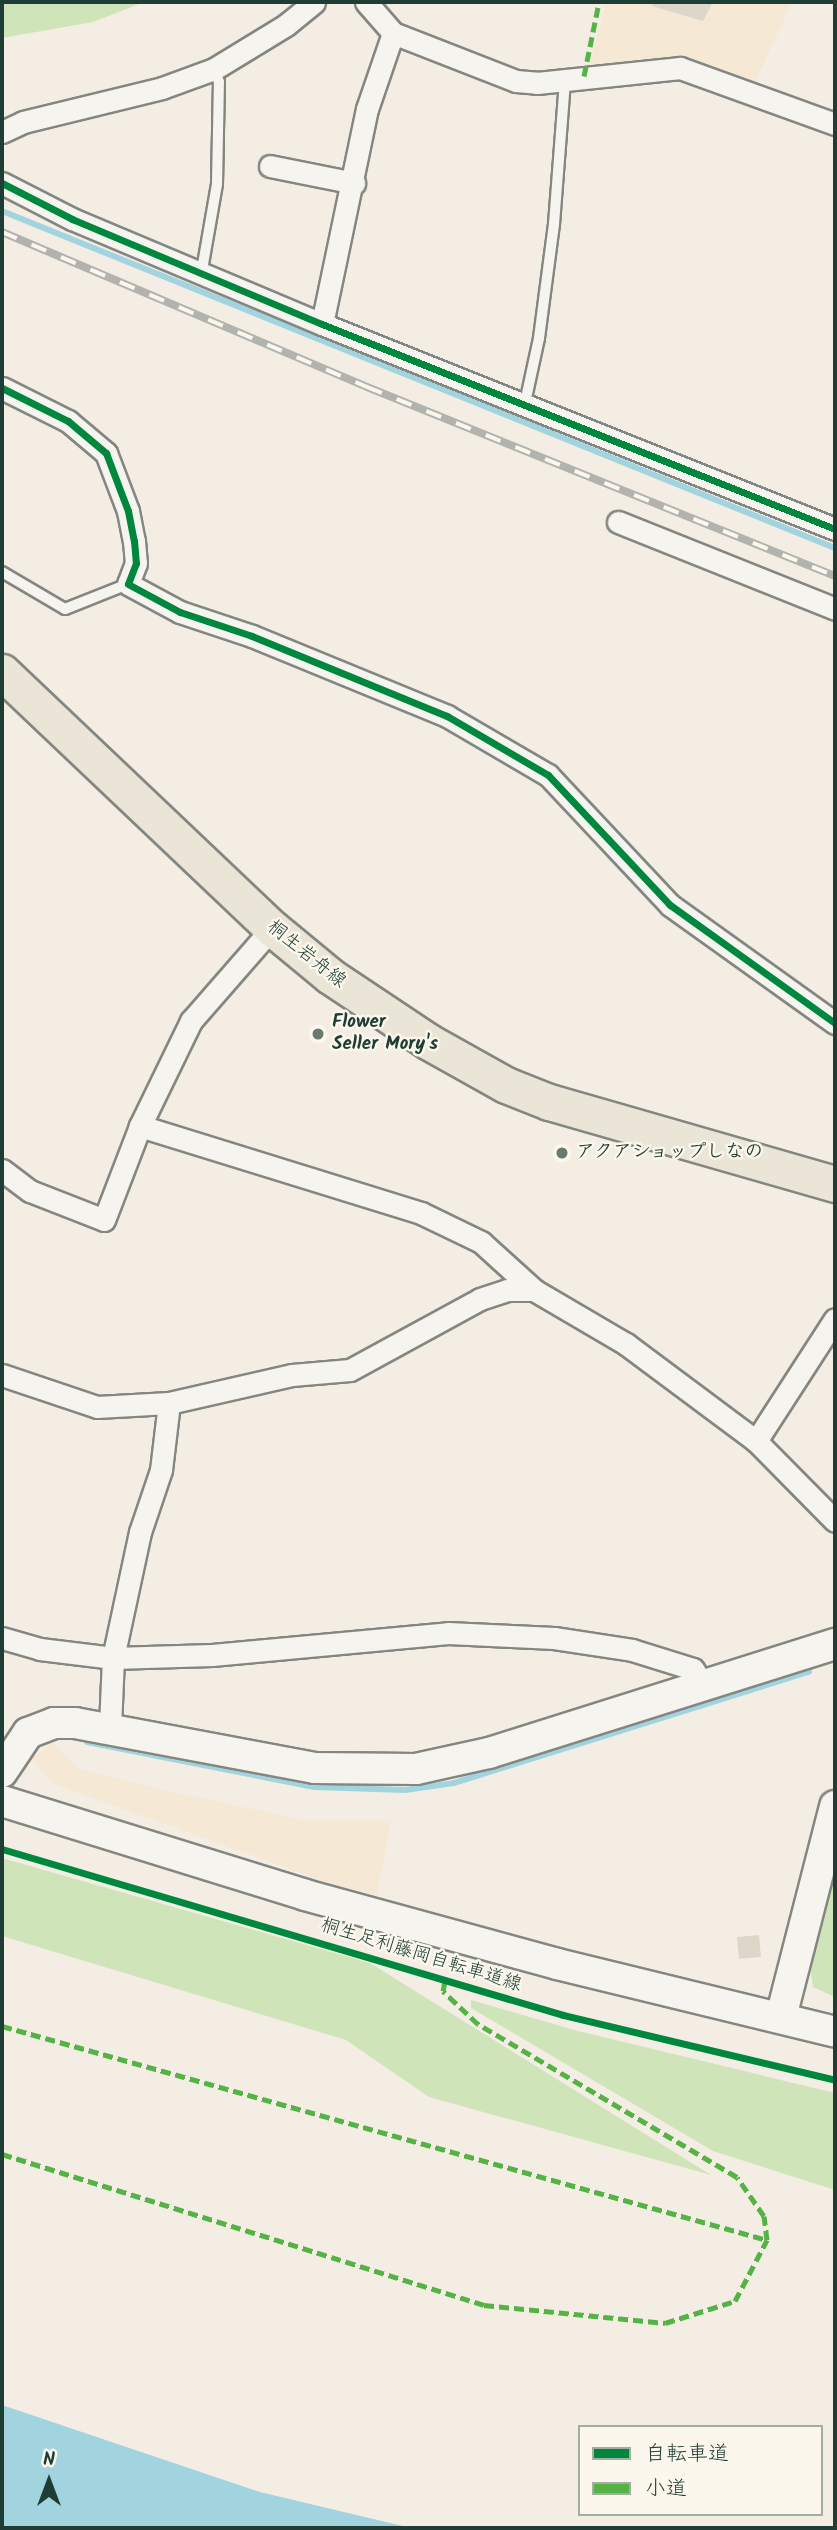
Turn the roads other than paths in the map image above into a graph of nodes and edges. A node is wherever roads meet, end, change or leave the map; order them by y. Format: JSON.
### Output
{"nodes":[{"id":1,"x":314,"y":2,"type":"edge"},
{"id":2,"x":366,"y":2,"type":"edge"},
{"id":3,"x":393,"y":33,"type":"junction"},
{"id":4,"x":214,"y":69,"type":"junction"},
{"id":5,"x":565,"y":80,"type":"junction"},
{"id":6,"x":835,"y":124,"type":"edge"},
{"id":7,"x":2,"y":132,"type":"edge"},
{"id":8,"x":270,"y":166,"type":"dead end"},
{"id":9,"x":2,"y":183,"type":"edge"},
{"id":10,"x":354,"y":183,"type":"junction"},
{"id":11,"x":202,"y":270,"type":"junction"},
{"id":12,"x":322,"y":324,"type":"junction"},
{"id":13,"x":2,"y":388,"type":"edge"},
{"id":14,"x":525,"y":403,"type":"junction"},
{"id":15,"x":618,"y":522,"type":"dead end"},
{"id":16,"x":835,"y":529,"type":"edge"},
{"id":17,"x":2,"y":572,"type":"edge"},
{"id":18,"x":128,"y":584,"type":"junction"},
{"id":19,"x":835,"y":609,"type":"edge"},
{"id":20,"x":2,"y":672,"type":"edge"},
{"id":21,"x":272,"y":928,"type":"junction"},
{"id":22,"x":835,"y":1023,"type":"edge"},
{"id":23,"x":140,"y":1126,"type":"junction"},
{"id":24,"x":2,"y":1170,"type":"edge"},
{"id":25,"x":835,"y":1184,"type":"edge"},
{"id":26,"x":534,"y":1290,"type":"junction"},
{"id":27,"x":835,"y":1319,"type":"edge"},
{"id":28,"x":2,"y":1376,"type":"edge"},
{"id":29,"x":169,"y":1403,"type":"junction"},
{"id":30,"x":756,"y":1441,"type":"junction"},
{"id":31,"x":835,"y":1521,"type":"edge"},
{"id":32,"x":2,"y":1638,"type":"edge"},
{"id":33,"x":834,"y":1647,"type":"edge"},
{"id":34,"x":113,"y":1658,"type":"junction"},
{"id":35,"x":702,"y":1683,"type":"junction"},
{"id":36,"x":110,"y":1726,"type":"junction"},
{"id":37,"x":2,"y":1772,"type":"edge"},
{"id":38,"x":2,"y":1801,"type":"edge"},
{"id":39,"x":835,"y":1806,"type":"edge"},
{"id":40,"x":781,"y":2017,"type":"junction"},
{"id":41,"x":835,"y":2032,"type":"edge"}],
"edges":[{"from":1,"to":4,"type":"street"},
{"from":2,"to":3,"type":"street"},
{"from":3,"to":5,"type":"street"},
{"from":3,"to":10,"type":"street"},
{"from":4,"to":7,"type":"street"},
{"from":4,"to":11,"type":"lane"},
{"from":5,"to":6,"type":"street"},
{"from":5,"to":14,"type":"lane"},
{"from":8,"to":10,"type":"street"},
{"from":9,"to":11,"type":"street"},
{"from":10,"to":12,"type":"street"},
{"from":11,"to":12,"type":"street"},
{"from":12,"to":14,"type":"street"},
{"from":13,"to":18,"type":"street"},
{"from":14,"to":16,"type":"street"},
{"from":15,"to":19,"type":"street"},
{"from":17,"to":18,"type":"lane"},
{"from":18,"to":22,"type":"street"},
{"from":20,"to":21,"type":"main road","name":"桐生岩舟線"},
{"from":21,"to":23,"type":"street"},
{"from":21,"to":25,"type":"main road","name":"桐生岩舟線"},
{"from":23,"to":24,"type":"street"},
{"from":23,"to":26,"type":"street"},
{"from":26,"to":29,"type":"street"},
{"from":26,"to":30,"type":"street"},
{"from":27,"to":30,"type":"street"},
{"from":28,"to":29,"type":"street"},
{"from":29,"to":34,"type":"street"},
{"from":30,"to":31,"type":"street"},
{"from":32,"to":34,"type":"street"},
{"from":33,"to":35,"type":"street"},
{"from":34,"to":35,"type":"street"},
{"from":34,"to":36,"type":"street"},
{"from":35,"to":36,"type":"street"},
{"from":36,"to":37,"type":"street"},
{"from":38,"to":40,"type":"street"},
{"from":39,"to":40,"type":"street"},
{"from":40,"to":41,"type":"street"}]}
